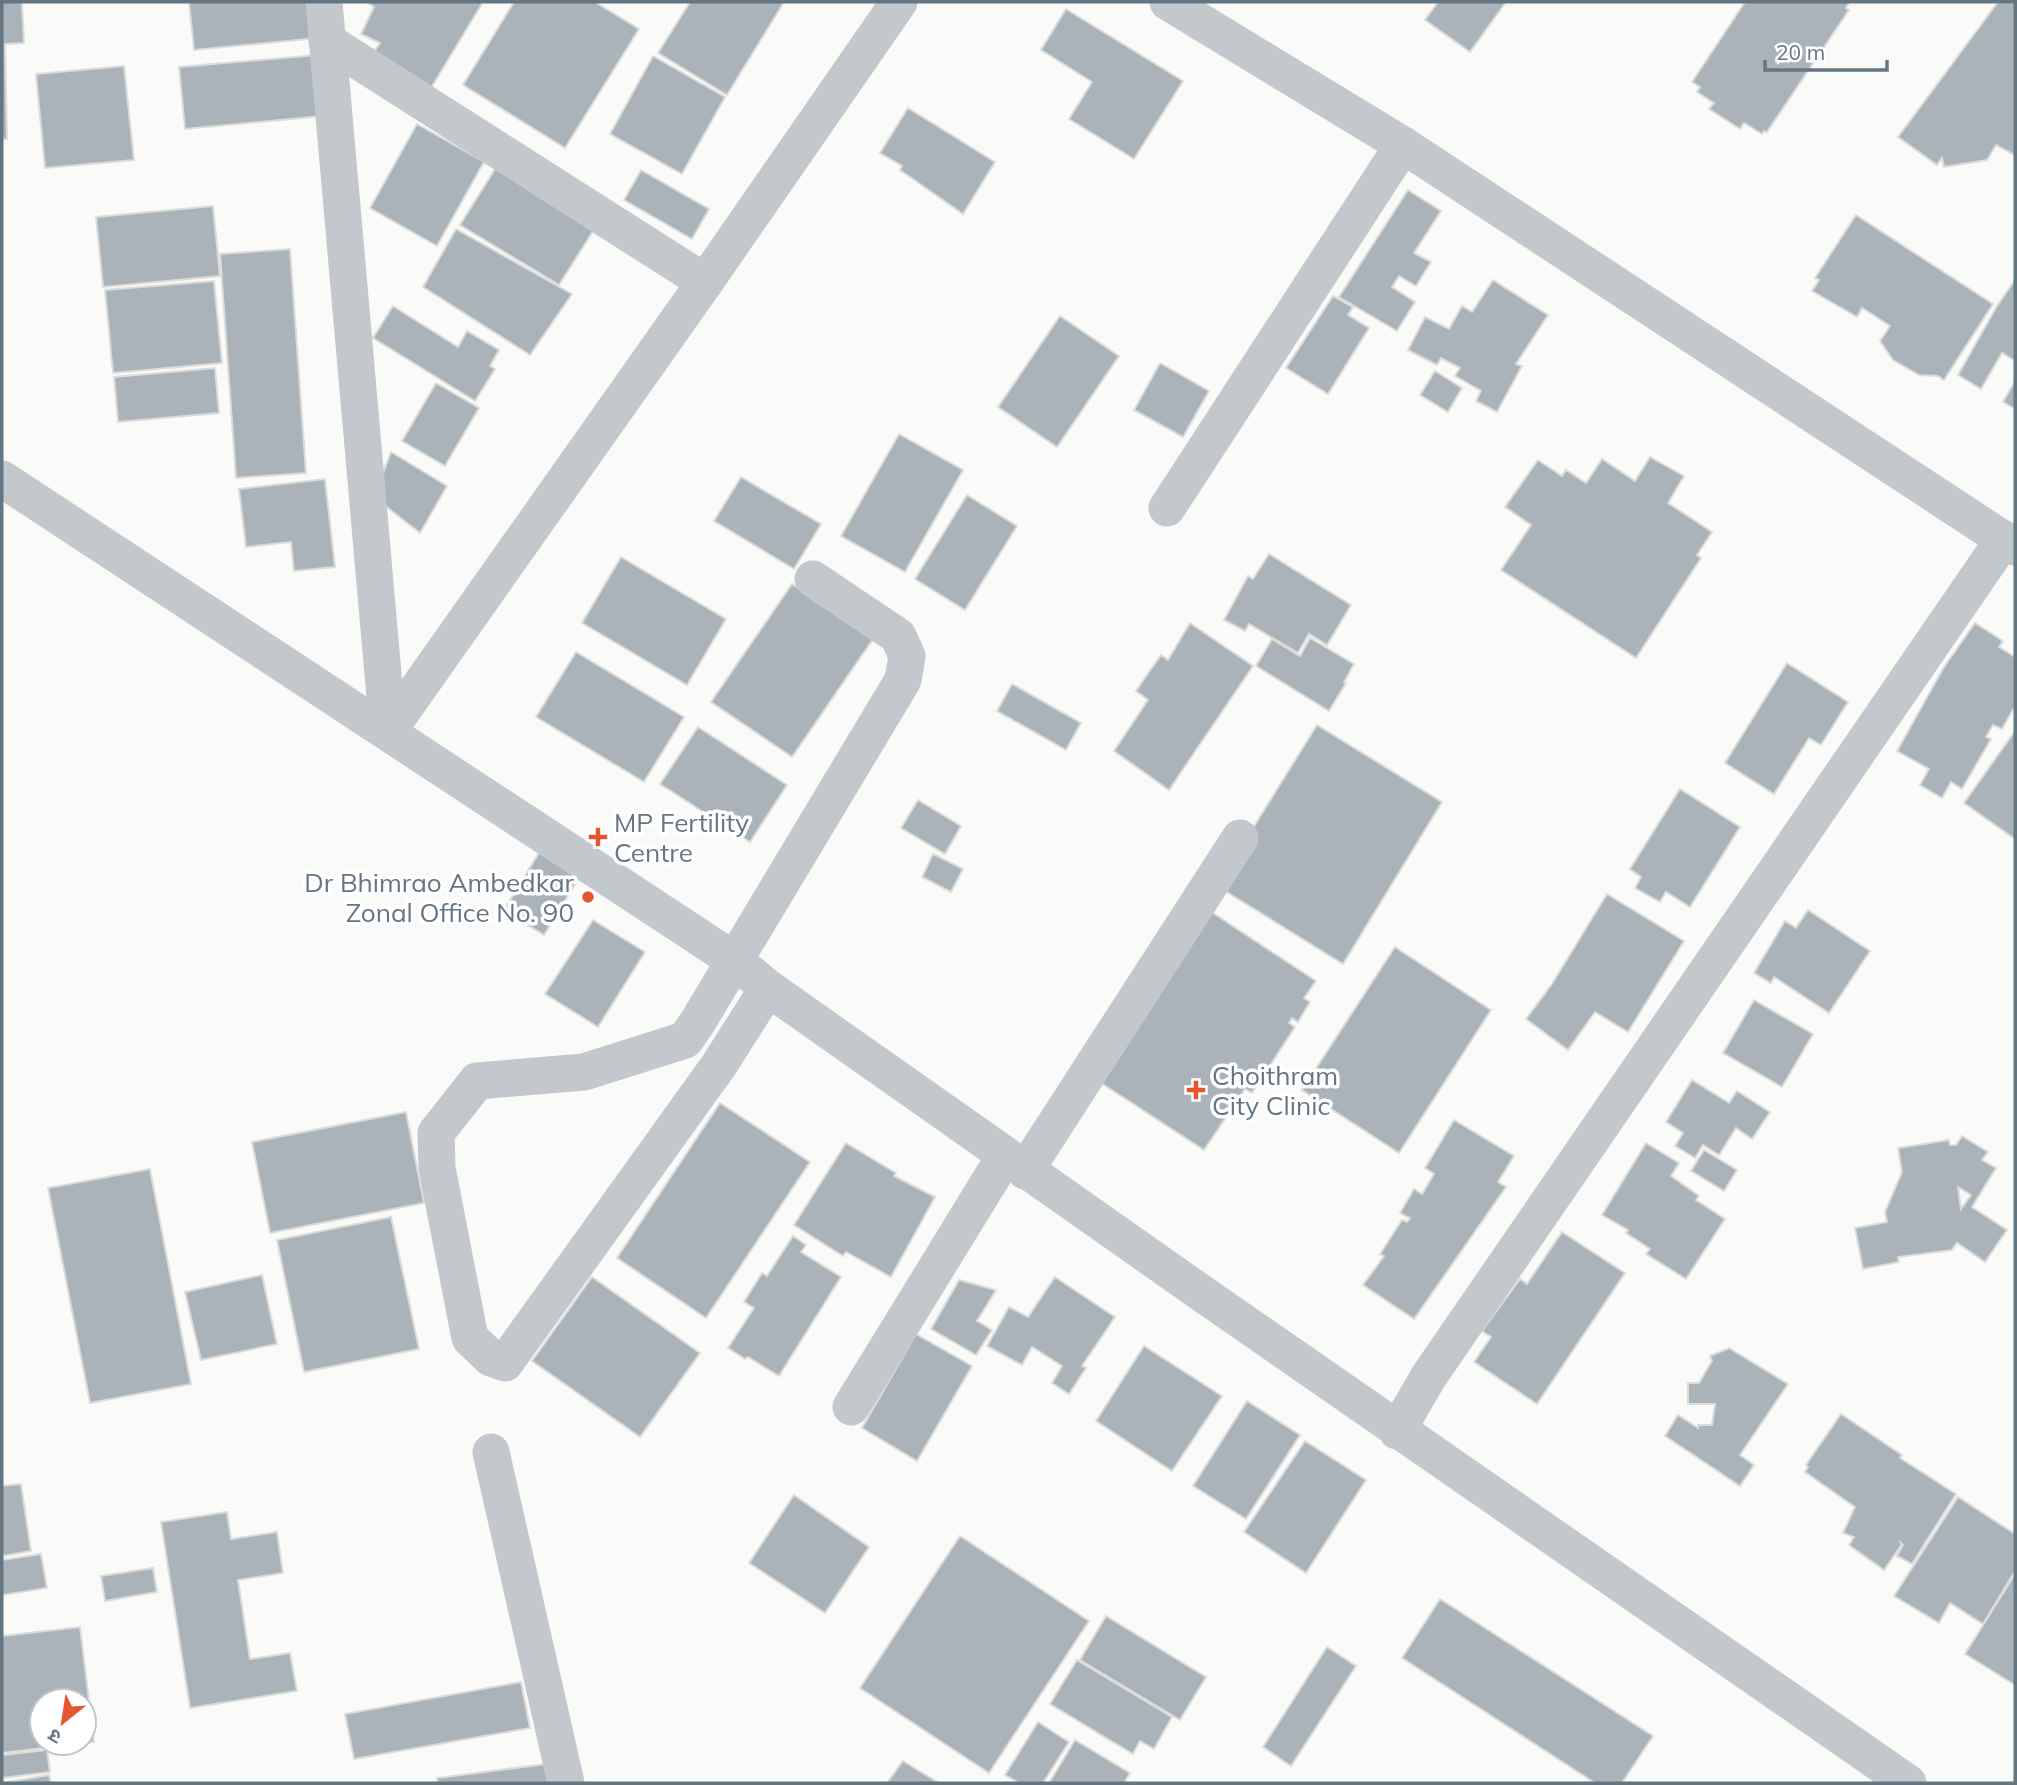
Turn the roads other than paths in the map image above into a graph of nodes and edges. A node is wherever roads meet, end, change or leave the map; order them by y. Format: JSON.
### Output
{"nodes":[{"id":1,"x":324,"y":2,"type":"edge"},
{"id":2,"x":899,"y":2,"type":"edge"},
{"id":3,"x":1168,"y":2,"type":"edge"},
{"id":4,"x":327,"y":41,"type":"junction"},
{"id":5,"x":1404,"y":145,"type":"junction"},
{"id":6,"x":705,"y":282,"type":"junction"},
{"id":7,"x":2,"y":479,"type":"edge"},
{"id":8,"x":1167,"y":508,"type":"dead end"},
{"id":9,"x":2010,"y":543,"type":"edge"},
{"id":10,"x":813,"y":579,"type":"dead end"},
{"id":11,"x":388,"y":731,"type":"junction"},
{"id":12,"x":1240,"y":838,"type":"dead end"},
{"id":13,"x":734,"y":960,"type":"junction"},
{"id":14,"x":768,"y":988,"type":"junction"},
{"id":15,"x":685,"y":1040,"type":"junction"},
{"id":16,"x":719,"y":1065,"type":"junction"},
{"id":17,"x":1015,"y":1164,"type":"junction"},
{"id":18,"x":851,"y":1407,"type":"dead end"},
{"id":19,"x":1397,"y":1432,"type":"junction"},
{"id":20,"x":491,"y":1452,"type":"dead end"},
{"id":21,"x":566,"y":1783,"type":"edge"},
{"id":22,"x":1908,"y":1783,"type":"edge"}],
"edges":[{"from":1,"to":4,"type":"street"},
{"from":2,"to":6,"type":"street"},
{"from":3,"to":5,"type":"street"},
{"from":4,"to":6,"type":"street"},
{"from":4,"to":11,"type":"street"},
{"from":5,"to":8,"type":"street"},
{"from":5,"to":9,"type":"street"},
{"from":6,"to":11,"type":"street"},
{"from":7,"to":11,"type":"street"},
{"from":9,"to":19,"type":"street"},
{"from":10,"to":13,"type":"street"},
{"from":11,"to":13,"type":"street"},
{"from":12,"to":17,"type":"street"},
{"from":13,"to":14,"type":"street"},
{"from":13,"to":15,"type":"street"},
{"from":14,"to":16,"type":"street"},
{"from":14,"to":17,"type":"street"},
{"from":15,"to":16,"type":"street"},
{"from":15,"to":16,"type":"street"},
{"from":17,"to":18,"type":"street"},
{"from":17,"to":19,"type":"street"},
{"from":19,"to":22,"type":"street"},
{"from":20,"to":21,"type":"street"}]}
